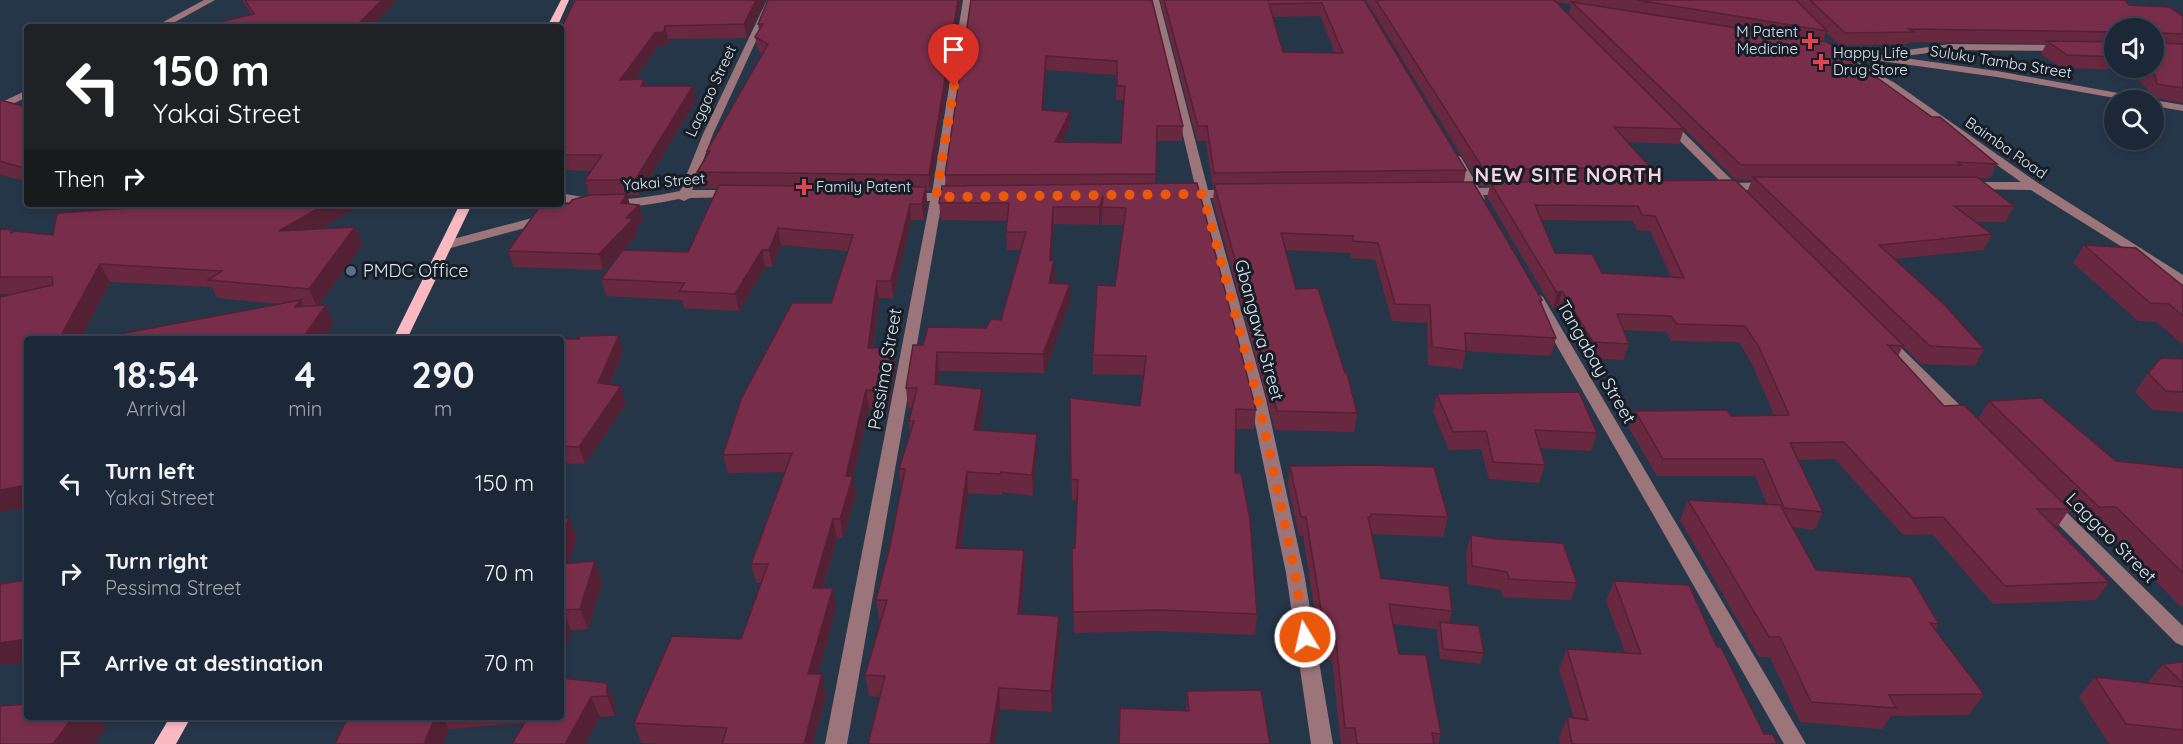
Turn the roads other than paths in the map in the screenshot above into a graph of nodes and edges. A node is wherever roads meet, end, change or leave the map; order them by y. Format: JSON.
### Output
{"nodes":[{"id":1,"x":212,"y":0,"type":"edge"},
{"id":2,"x":565,"y":0,"type":"edge"},
{"id":3,"x":771,"y":0,"type":"edge"},
{"id":4,"x":967,"y":0,"type":"edge"},
{"id":5,"x":1155,"y":0,"type":"edge"},
{"id":6,"x":165,"y":24,"type":"edge"},
{"id":7,"x":553,"y":24,"type":"edge"},
{"id":8,"x":1823,"y":36,"type":"edge"},
{"id":9,"x":1809,"y":48,"type":"joint"},
{"id":10,"x":2071,"y":48,"type":"edge"},
{"id":11,"x":1838,"y":52,"type":"junction"},
{"id":12,"x":1875,"y":57,"type":"junction"},
{"id":13,"x":2104,"y":93,"type":"edge"},
{"id":14,"x":24,"y":95,"type":"edge"},
{"id":15,"x":2164,"y":105,"type":"edge"},
{"id":16,"x":0,"y":107,"type":"edge"},
{"id":17,"x":2183,"y":108,"type":"edge"},
{"id":18,"x":1658,"y":113,"type":"edge"},
{"id":19,"x":1445,"y":141,"type":"edge"},
{"id":20,"x":1731,"y":186,"type":"junction"},
{"id":21,"x":1778,"y":186,"type":"edge"},
{"id":22,"x":1952,"y":186,"type":"edge"},
{"id":23,"x":2034,"y":186,"type":"junction"},
{"id":24,"x":1708,"y":187,"type":"edge"},
{"id":25,"x":1522,"y":191,"type":"edge"},
{"id":26,"x":1452,"y":192,"type":"edge"},
{"id":27,"x":1475,"y":192,"type":"junction"},
{"id":28,"x":1168,"y":194,"type":"edge"},
{"id":29,"x":1203,"y":194,"type":"junction"},
{"id":30,"x":1250,"y":194,"type":"edge"},
{"id":31,"x":684,"y":195,"type":"junction"},
{"id":32,"x":745,"y":195,"type":"edge"},
{"id":33,"x":889,"y":196,"type":"edge"},
{"id":34,"x":971,"y":196,"type":"edge"},
{"id":35,"x":936,"y":197,"type":"junction"},
{"id":36,"x":564,"y":198,"type":"edge"},
{"id":37,"x":1748,"y":203,"type":"edge"},
{"id":38,"x":593,"y":204,"type":"junction"},
{"id":39,"x":465,"y":207,"type":"edge"},
{"id":40,"x":1487,"y":212,"type":"edge"},
{"id":41,"x":447,"y":245,"type":"junction"},
{"id":42,"x":2183,"y":281,"type":"edge"},
{"id":43,"x":1529,"y":284,"type":"edge"},
{"id":44,"x":1874,"y":329,"type":"edge"},
{"id":45,"x":402,"y":336,"type":"edge"},
{"id":46,"x":1974,"y":429,"type":"edge"},
{"id":47,"x":2041,"y":496,"type":"edge"},
{"id":48,"x":2183,"y":638,"type":"edge"},
{"id":49,"x":179,"y":720,"type":"edge"},
{"id":50,"x":165,"y":744,"type":"edge"},
{"id":51,"x":836,"y":744,"type":"edge"},
{"id":52,"x":1322,"y":744,"type":"edge"},
{"id":53,"x":1795,"y":744,"type":"edge"}],
"edges":[{"from":1,"to":6,"type":"street"},
{"from":2,"to":7,"type":"main road"},
{"from":3,"to":31,"type":"street","name":"Laggao Street"},
{"from":4,"to":35,"type":"street","name":"Pessima Street"},
{"from":5,"to":29,"type":"street","name":"Gbangawa Street"},
{"from":8,"to":11,"type":"street"},
{"from":9,"to":11,"type":"street","name":"Suluku Tamba Street"},
{"from":9,"to":23,"type":"street","name":"Baimba Road"},
{"from":10,"to":12,"type":"street"},
{"from":11,"to":12,"type":"street","name":"Suluku Tamba Street"},
{"from":12,"to":13,"type":"street","name":"Suluku Tamba Street"},
{"from":14,"to":16,"type":"street"},
{"from":15,"to":17,"type":"street"},
{"from":18,"to":20,"type":"street"},
{"from":19,"to":27,"type":"street"},
{"from":20,"to":21,"type":"street"},
{"from":20,"to":24,"type":"street"},
{"from":20,"to":37,"type":"street"},
{"from":22,"to":23,"type":"street"},
{"from":23,"to":42,"type":"street","name":"Baimba Road"},
{"from":25,"to":27,"type":"street"},
{"from":26,"to":27,"type":"street"},
{"from":27,"to":40,"type":"street"},
{"from":28,"to":29,"type":"street"},
{"from":29,"to":30,"type":"street"},
{"from":29,"to":52,"type":"street","name":"Gbangawa Street"},
{"from":31,"to":32,"type":"street","name":"Yakai Street"},
{"from":31,"to":38,"type":"street","name":"Yakai Street"},
{"from":33,"to":35,"type":"street"},
{"from":34,"to":35,"type":"street"},
{"from":35,"to":51,"type":"street","name":"Pessima Street"},
{"from":36,"to":38,"type":"street","name":"Yakai Street"},
{"from":38,"to":41,"type":"street","name":"Yakai Street"},
{"from":39,"to":41,"type":"main road"},
{"from":41,"to":45,"type":"main road"},
{"from":43,"to":53,"type":"street","name":"Tangabay Street"},
{"from":44,"to":46,"type":"street"},
{"from":47,"to":48,"type":"street","name":"Laggao Street"},
{"from":49,"to":50,"type":"main road"}]}
